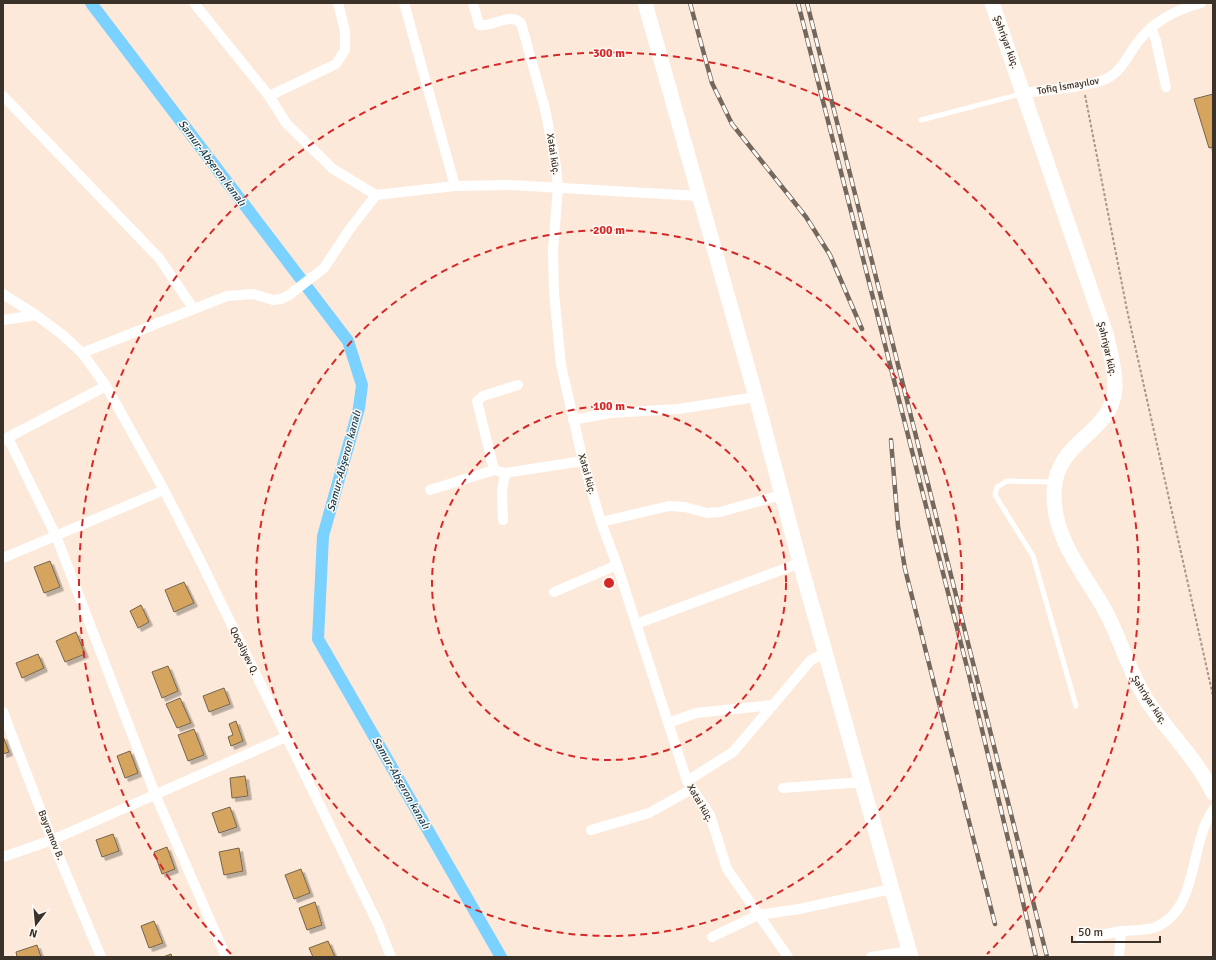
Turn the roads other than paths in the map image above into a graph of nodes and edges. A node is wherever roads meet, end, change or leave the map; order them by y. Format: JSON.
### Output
{"nodes":[{"id":1,"x":194,"y":3,"type":"edge"},
{"id":2,"x":338,"y":3,"type":"edge"},
{"id":3,"x":404,"y":3,"type":"edge"},
{"id":4,"x":473,"y":3,"type":"edge"},
{"id":5,"x":645,"y":3,"type":"edge"},
{"id":6,"x":992,"y":3,"type":"edge"},
{"id":7,"x":1200,"y":3,"type":"edge"},
{"id":8,"x":1151,"y":28,"type":"junction"},
{"id":9,"x":1166,"y":87,"type":"dead end"},
{"id":10,"x":1024,"y":93,"type":"junction"},
{"id":11,"x":3,"y":96,"type":"edge"},
{"id":12,"x":269,"y":96,"type":"junction"},
{"id":13,"x":921,"y":120,"type":"dead end"},
{"id":14,"x":455,"y":186,"type":"junction"},
{"id":15,"x":558,"y":187,"type":"junction"},
{"id":16,"x":376,"y":195,"type":"junction"},
{"id":17,"x":698,"y":196,"type":"junction"},
{"id":18,"x":3,"y":294,"type":"edge"},
{"id":19,"x":193,"y":308,"type":"junction"},
{"id":20,"x":36,"y":315,"type":"junction"},
{"id":21,"x":3,"y":320,"type":"edge"},
{"id":22,"x":82,"y":352,"type":"junction"},
{"id":23,"x":518,"y":385,"type":"dead end"},
{"id":24,"x":106,"y":386,"type":"junction"},
{"id":25,"x":756,"y":396,"type":"junction"},
{"id":26,"x":572,"y":420,"type":"junction"},
{"id":27,"x":5,"y":439,"type":"edge"},
{"id":28,"x":583,"y":461,"type":"junction"},
{"id":29,"x":494,"y":470,"type":"junction"},
{"id":30,"x":505,"y":473,"type":"junction"},
{"id":31,"x":1055,"y":482,"type":"junction"},
{"id":32,"x":164,"y":490,"type":"junction"},
{"id":33,"x":430,"y":490,"type":"dead end"},
{"id":34,"x":781,"y":495,"type":"junction"},
{"id":35,"x":503,"y":520,"type":"dead end"},
{"id":36,"x":600,"y":522,"type":"junction"},
{"id":37,"x":56,"y":536,"type":"junction"},
{"id":38,"x":3,"y":558,"type":"edge"},
{"id":39,"x":800,"y":563,"type":"junction"},
{"id":40,"x":616,"y":565,"type":"junction"},
{"id":41,"x":554,"y":592,"type":"dead end"},
{"id":42,"x":636,"y":624,"type":"junction"},
{"id":43,"x":825,"y":653,"type":"junction"},
{"id":44,"x":773,"y":705,"type":"junction"},
{"id":45,"x":1076,"y":706,"type":"dead end"},
{"id":46,"x":3,"y":712,"type":"edge"},
{"id":47,"x":668,"y":724,"type":"junction"},
{"id":48,"x":286,"y":737,"type":"junction"},
{"id":49,"x":863,"y":782,"type":"junction"},
{"id":50,"x":690,"y":785,"type":"junction"},
{"id":51,"x":783,"y":788,"type":"dead end"},
{"id":52,"x":1213,"y":793,"type":"edge"},
{"id":53,"x":155,"y":794,"type":"junction"},
{"id":54,"x":1213,"y":810,"type":"edge"},
{"id":55,"x":590,"y":830,"type":"dead end"},
{"id":56,"x":52,"y":840,"type":"junction"},
{"id":57,"x":3,"y":858,"type":"edge"},
{"id":58,"x":892,"y":889,"type":"junction"},
{"id":59,"x":758,"y":915,"type":"junction"},
{"id":60,"x":1120,"y":931,"type":"junction"},
{"id":61,"x":712,"y":937,"type":"dead end"},
{"id":62,"x":1080,"y":940,"type":"dead end"},
{"id":63,"x":910,"y":954,"type":"edge"},
{"id":64,"x":101,"y":957,"type":"edge"},
{"id":65,"x":226,"y":957,"type":"edge"},
{"id":66,"x":391,"y":957,"type":"edge"},
{"id":67,"x":788,"y":957,"type":"edge"},
{"id":68,"x":871,"y":957,"type":"edge"},
{"id":69,"x":1120,"y":957,"type":"edge"}],
"edges":[{"from":1,"to":12,"type":"street"},
{"from":2,"to":12,"type":"street"},
{"from":3,"to":14,"type":"street"},
{"from":4,"to":15,"type":"street","name":"Xətai küç."},
{"from":5,"to":17,"type":"street"},
{"from":6,"to":10,"type":"street","name":"Şəhriyar küç."},
{"from":7,"to":8,"type":"street","name":"Tofiq İsmayılov"},
{"from":8,"to":9,"type":"street"},
{"from":8,"to":10,"type":"street","name":"Tofiq İsmayılov"},
{"from":10,"to":13,"type":"lane"},
{"from":10,"to":31,"type":"street","name":"Şəhriyar küç."},
{"from":11,"to":19,"type":"street"},
{"from":12,"to":16,"type":"street"},
{"from":14,"to":15,"type":"street"},
{"from":14,"to":16,"type":"street"},
{"from":15,"to":17,"type":"street"},
{"from":15,"to":26,"type":"street","name":"Xətai küç."},
{"from":16,"to":19,"type":"street"},
{"from":17,"to":25,"type":"street"},
{"from":18,"to":20,"type":"street","name":"Qoçəliyev Q."},
{"from":19,"to":22,"type":"street"},
{"from":20,"to":21,"type":"street"},
{"from":20,"to":22,"type":"street","name":"Qoçəliyev Q."},
{"from":22,"to":24,"type":"street","name":"Qoçəliyev Q."},
{"from":23,"to":29,"type":"street"},
{"from":24,"to":27,"type":"street"},
{"from":24,"to":32,"type":"street","name":"Qoçəliyev Q."},
{"from":25,"to":26,"type":"street"},
{"from":25,"to":34,"type":"street"},
{"from":26,"to":28,"type":"street","name":"Xətai küç."},
{"from":27,"to":37,"type":"street"},
{"from":28,"to":30,"type":"street"},
{"from":28,"to":36,"type":"street","name":"Xətai küç."},
{"from":29,"to":30,"type":"street"},
{"from":29,"to":33,"type":"street"},
{"from":30,"to":35,"type":"street"},
{"from":31,"to":45,"type":"lane"},
{"from":31,"to":52,"type":"street","name":"Şəhriyar küç."},
{"from":32,"to":37,"type":"street"},
{"from":32,"to":48,"type":"street","name":"Qoçəliyev Q."},
{"from":34,"to":36,"type":"street"},
{"from":34,"to":39,"type":"street"},
{"from":36,"to":40,"type":"street","name":"Xətai küç."},
{"from":37,"to":38,"type":"street"},
{"from":37,"to":53,"type":"street"},
{"from":39,"to":42,"type":"street"},
{"from":39,"to":43,"type":"street"},
{"from":40,"to":41,"type":"street"},
{"from":40,"to":42,"type":"street","name":"Xətai küç."},
{"from":42,"to":47,"type":"street","name":"Xətai küç."},
{"from":43,"to":44,"type":"street"},
{"from":43,"to":49,"type":"street"},
{"from":44,"to":47,"type":"street"},
{"from":44,"to":50,"type":"street"},
{"from":46,"to":56,"type":"street","name":"Bayramov B."},
{"from":47,"to":50,"type":"street","name":"Xətai küç."},
{"from":48,"to":53,"type":"street"},
{"from":48,"to":66,"type":"street","name":"Qoçəliyev Q."},
{"from":49,"to":51,"type":"street"},
{"from":49,"to":58,"type":"street"},
{"from":50,"to":55,"type":"street"},
{"from":50,"to":59,"type":"street","name":"Xətai küç."},
{"from":53,"to":56,"type":"street"},
{"from":53,"to":65,"type":"street"},
{"from":54,"to":60,"type":"street"},
{"from":56,"to":57,"type":"street"},
{"from":56,"to":64,"type":"street","name":"Bayramov B."},
{"from":58,"to":59,"type":"street"},
{"from":58,"to":63,"type":"street"},
{"from":59,"to":61,"type":"street"},
{"from":59,"to":67,"type":"street","name":"Xətai küç."},
{"from":60,"to":62,"type":"street"},
{"from":60,"to":69,"type":"street"},
{"from":63,"to":68,"type":"street"}]}
